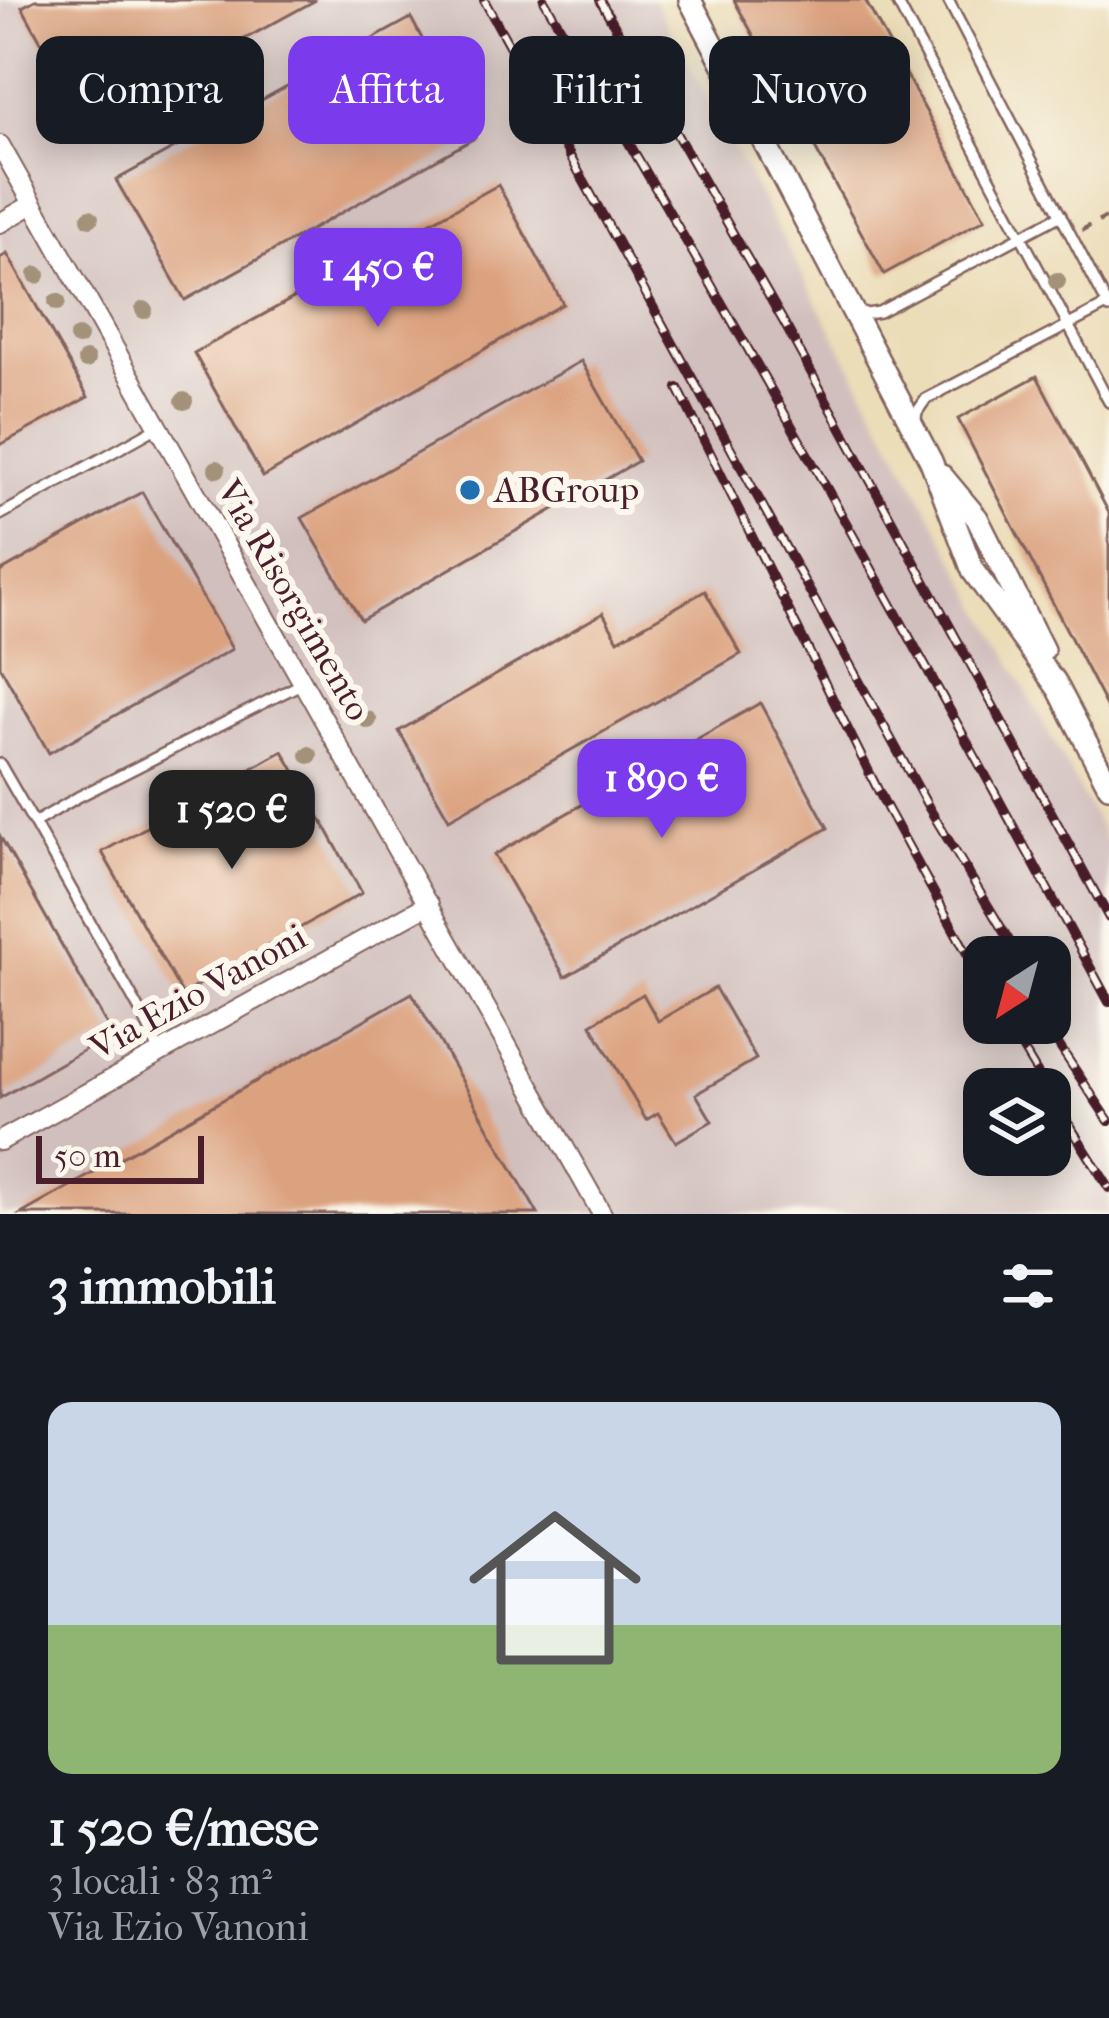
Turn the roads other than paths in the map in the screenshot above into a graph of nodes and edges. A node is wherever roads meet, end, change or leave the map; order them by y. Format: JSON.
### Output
{"nodes":[{"id":1,"x":690,"y":0,"type":"edge"},
{"id":2,"x":896,"y":0,"type":"edge"},
{"id":3,"x":948,"y":0,"type":"edge"},
{"id":4,"x":0,"y":145,"type":"edge"},
{"id":5,"x":34,"y":204,"type":"junction"},
{"id":6,"x":1060,"y":215,"type":"junction"},
{"id":7,"x":0,"y":223,"type":"edge"},
{"id":8,"x":1021,"y":234,"type":"junction"},
{"id":9,"x":845,"y":297,"type":"junction"},
{"id":10,"x":1109,"y":306,"type":"edge"},
{"id":11,"x":1069,"y":325,"type":"junction"},
{"id":12,"x":1109,"y":402,"type":"edge"},
{"id":13,"x":158,"y":428,"type":"junction"},
{"id":14,"x":916,"y":435,"type":"junction"},
{"id":15,"x":0,"y":515,"type":"edge"},
{"id":16,"x":303,"y":683,"type":"junction"},
{"id":17,"x":0,"y":764,"type":"edge"},
{"id":18,"x":1109,"y":787,"type":"edge"},
{"id":19,"x":34,"y":823,"type":"junction"},
{"id":20,"x":429,"y":904,"type":"junction"},
{"id":21,"x":159,"y":1051,"type":"junction"},
{"id":22,"x":0,"y":1141,"type":"edge"},
{"id":23,"x":602,"y":1214,"type":"edge"}],
"edges":[{"from":1,"to":9,"type":"street"},
{"from":2,"to":8,"type":"lane"},
{"from":3,"to":6,"type":"lane"},
{"from":4,"to":5,"type":"street","name":"Via Risorgimento"},
{"from":5,"to":7,"type":"street"},
{"from":5,"to":13,"type":"street","name":"Via Risorgimento"},
{"from":6,"to":8,"type":"lane"},
{"from":6,"to":10,"type":"lane"},
{"from":8,"to":9,"type":"lane"},
{"from":8,"to":11,"type":"lane"},
{"from":9,"to":14,"type":"street"},
{"from":10,"to":11,"type":"lane"},
{"from":11,"to":12,"type":"lane"},
{"from":11,"to":14,"type":"lane"},
{"from":13,"to":15,"type":"lane"},
{"from":13,"to":16,"type":"street","name":"Via Risorgimento"},
{"from":14,"to":18,"type":"street"},
{"from":16,"to":19,"type":"lane"},
{"from":16,"to":20,"type":"street","name":"Via Risorgimento"},
{"from":17,"to":19,"type":"lane"},
{"from":19,"to":21,"type":"lane"},
{"from":20,"to":21,"type":"street","name":"Via Ezio Vanoni"},
{"from":20,"to":23,"type":"street","name":"Via Risorgimento"},
{"from":21,"to":22,"type":"street","name":"Via Ezio Vanoni"}]}
